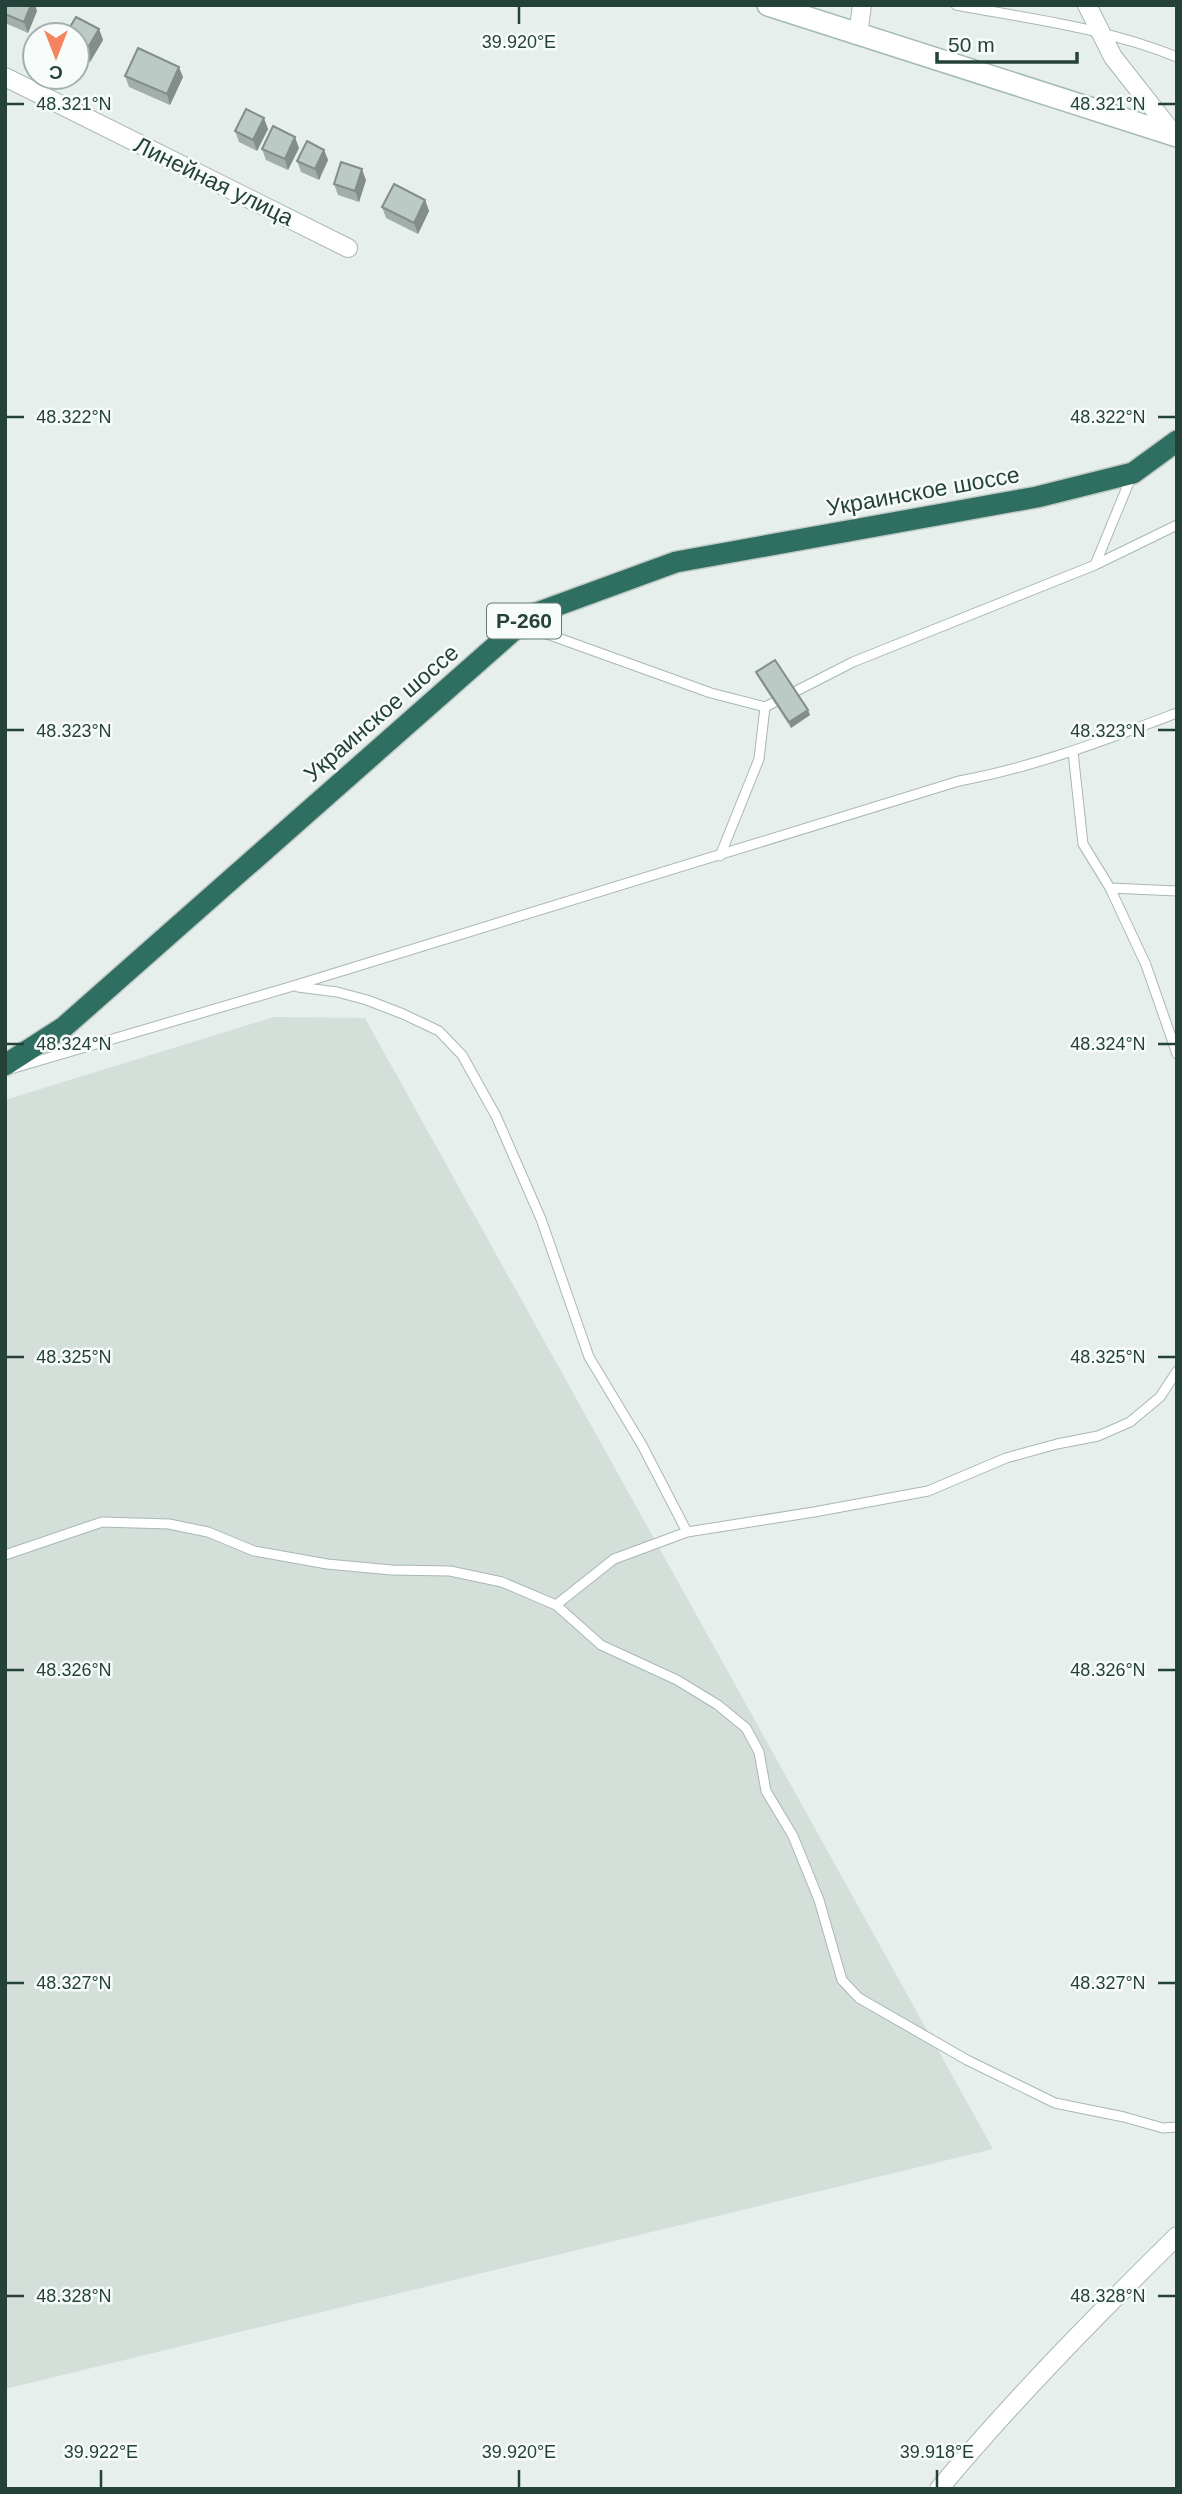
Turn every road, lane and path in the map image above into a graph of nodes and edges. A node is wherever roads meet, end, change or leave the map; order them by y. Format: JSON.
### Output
{"nodes":[{"id":1,"x":768,"y":5,"type":"edge"},
{"id":2,"x":862,"y":5,"type":"edge"},
{"id":3,"x":956,"y":5,"type":"edge"},
{"id":4,"x":1087,"y":5,"type":"edge"},
{"id":5,"x":1100,"y":32,"type":"junction"},
{"id":6,"x":858,"y":35,"type":"junction"},
{"id":7,"x":1177,"y":57,"type":"edge"},
{"id":8,"x":5,"y":77,"type":"edge"},
{"id":9,"x":1176,"y":136,"type":"edge"},
{"id":10,"x":348,"y":248,"type":"dead end"},
{"id":11,"x":1177,"y":441,"type":"edge"},
{"id":12,"x":1133,"y":473,"type":"junction"},
{"id":13,"x":1177,"y":524,"type":"edge"},
{"id":14,"x":1095,"y":565,"type":"junction"},
{"id":15,"x":520,"y":625,"type":"junction"},
{"id":16,"x":765,"y":707,"type":"junction"},
{"id":17,"x":1177,"y":713,"type":"edge"},
{"id":18,"x":1073,"y":752,"type":"junction"},
{"id":19,"x":720,"y":856,"type":"junction"},
{"id":20,"x":1111,"y":888,"type":"junction"},
{"id":21,"x":1177,"y":891,"type":"edge"},
{"id":22,"x":293,"y":986,"type":"junction"},
{"id":23,"x":1177,"y":1054,"type":"edge"},
{"id":24,"x":5,"y":1065,"type":"edge"},
{"id":25,"x":5,"y":1070,"type":"edge"},
{"id":26,"x":1177,"y":1371,"type":"edge"},
{"id":27,"x":687,"y":1532,"type":"junction"},
{"id":28,"x":5,"y":1555,"type":"edge"},
{"id":29,"x":556,"y":1605,"type":"junction"},
{"id":30,"x":1177,"y":2127,"type":"edge"},
{"id":31,"x":1177,"y":2236,"type":"edge"},
{"id":32,"x":939,"y":2489,"type":"edge"}],
"edges":[{"from":1,"to":6,"type":"street"},
{"from":2,"to":6,"type":"street"},
{"from":3,"to":5,"type":"lane"},
{"from":4,"to":5,"type":"street"},
{"from":5,"to":7,"type":"lane"},
{"from":5,"to":9,"type":"street"},
{"from":6,"to":9,"type":"street"},
{"from":8,"to":10,"type":"street","name":"Линейная улица"},
{"from":11,"to":12,"type":"highway","name":"Украинское шоссе","number":"Р-260"},
{"from":12,"to":14,"type":"lane"},
{"from":12,"to":15,"type":"highway","name":"Украинское шоссе","number":"Р-260"},
{"from":13,"to":14,"type":"lane"},
{"from":14,"to":16,"type":"lane"},
{"from":15,"to":16,"type":"lane"},
{"from":15,"to":24,"type":"highway","name":"Украинское шоссе","number":"Р-260"},
{"from":16,"to":19,"type":"lane"},
{"from":17,"to":18,"type":"lane"},
{"from":18,"to":19,"type":"lane"},
{"from":18,"to":20,"type":"lane"},
{"from":19,"to":22,"type":"lane"},
{"from":20,"to":21,"type":"lane"},
{"from":20,"to":23,"type":"lane"},
{"from":22,"to":25,"type":"lane"},
{"from":22,"to":27,"type":"lane"},
{"from":26,"to":27,"type":"lane"},
{"from":27,"to":29,"type":"lane"},
{"from":28,"to":29,"type":"lane"},
{"from":29,"to":30,"type":"lane"},
{"from":31,"to":32,"type":"street"}]}
